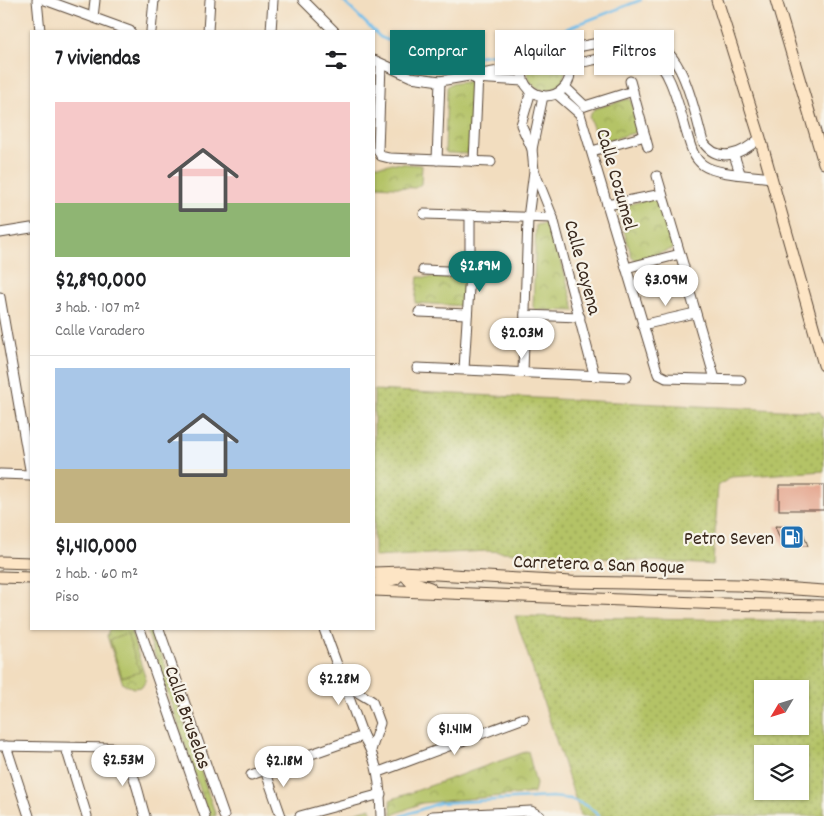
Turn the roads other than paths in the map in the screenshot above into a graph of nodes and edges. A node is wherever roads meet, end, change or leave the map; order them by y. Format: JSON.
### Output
{"nodes":[{"id":1,"x":36,"y":0,"type":"edge"},
{"id":2,"x":45,"y":0,"type":"edge"},
{"id":3,"x":95,"y":0,"type":"edge"},
{"id":4,"x":154,"y":0,"type":"edge"},
{"id":5,"x":210,"y":0,"type":"edge"},
{"id":6,"x":273,"y":0,"type":"edge"},
{"id":7,"x":303,"y":0,"type":"edge"},
{"id":8,"x":717,"y":0,"type":"edge"},
{"id":9,"x":776,"y":0,"type":"edge"},
{"id":10,"x":93,"y":17,"type":"junction"},
{"id":11,"x":40,"y":30,"type":"edge"},
{"id":12,"x":127,"y":30,"type":"edge"},
{"id":13,"x":151,"y":30,"type":"edge"},
{"id":14,"x":208,"y":30,"type":"edge"},
{"id":15,"x":271,"y":30,"type":"edge"},
{"id":16,"x":330,"y":30,"type":"edge"},
{"id":17,"x":584,"y":47,"type":"edge"},
{"id":18,"x":377,"y":62,"type":"edge"},
{"id":19,"x":584,"y":62,"type":"edge"},
{"id":20,"x":495,"y":73,"type":"edge"},
{"id":21,"x":523,"y":75,"type":"edge"},
{"id":22,"x":570,"y":75,"type":"edge"},
{"id":23,"x":478,"y":77,"type":"junction"},
{"id":24,"x":440,"y":80,"type":"junction"},
{"id":25,"x":523,"y":81,"type":"junction"},
{"id":26,"x":630,"y":81,"type":"dead end"},
{"id":27,"x":565,"y":87,"type":"junction"},
{"id":28,"x":531,"y":91,"type":"junction"},
{"id":29,"x":633,"y":91,"type":"junction"},
{"id":30,"x":688,"y":91,"type":"junction"},
{"id":31,"x":557,"y":94,"type":"junction"},
{"id":32,"x":676,"y":94,"type":"junction"},
{"id":33,"x":543,"y":96,"type":"junction"},
{"id":34,"x":582,"y":110,"type":"junction"},
{"id":35,"x":645,"y":136,"type":"junction"},
{"id":36,"x":760,"y":138,"type":"junction"},
{"id":37,"x":648,"y":146,"type":"dead end"},
{"id":38,"x":532,"y":149,"type":"junction"},
{"id":39,"x":592,"y":150,"type":"junction"},
{"id":40,"x":734,"y":155,"type":"junction"},
{"id":41,"x":437,"y":160,"type":"junction"},
{"id":42,"x":474,"y":162,"type":"junction"},
{"id":43,"x":491,"y":162,"type":"dead end"},
{"id":44,"x":824,"y":163,"type":"edge"},
{"id":45,"x":534,"y":171,"type":"junction"},
{"id":46,"x":740,"y":173,"type":"junction"},
{"id":47,"x":657,"y":176,"type":"dead end"},
{"id":48,"x":771,"y":178,"type":"junction"},
{"id":49,"x":662,"y":194,"type":"junction"},
{"id":50,"x":607,"y":205,"type":"junction"},
{"id":51,"x":424,"y":214,"type":"dead end"},
{"id":52,"x":470,"y":215,"type":"junction"},
{"id":53,"x":528,"y":218,"type":"junction"},
{"id":54,"x":553,"y":218,"type":"junction"},
{"id":55,"x":30,"y":228,"type":"edge"},
{"id":56,"x":0,"y":233,"type":"edge"},
{"id":57,"x":680,"y":254,"type":"junction"},
{"id":58,"x":684,"y":267,"type":"dead end"},
{"id":59,"x":626,"y":268,"type":"junction"},
{"id":60,"x":423,"y":270,"type":"dead end"},
{"id":61,"x":470,"y":272,"type":"junction"},
{"id":62,"x":691,"y":296,"type":"dead end"},
{"id":63,"x":0,"y":297,"type":"edge"},
{"id":64,"x":419,"y":312,"type":"dead end"},
{"id":65,"x":695,"y":313,"type":"junction"},
{"id":66,"x":467,"y":314,"type":"junction"},
{"id":67,"x":525,"y":315,"type":"junction"},
{"id":68,"x":580,"y":317,"type":"junction"},
{"id":69,"x":642,"y":325,"type":"junction"},
{"id":70,"x":824,"y":365,"type":"edge"},
{"id":71,"x":417,"y":368,"type":"dead end"},
{"id":72,"x":464,"y":369,"type":"junction"},
{"id":73,"x":524,"y":372,"type":"junction"},
{"id":74,"x":594,"y":374,"type":"junction"},
{"id":75,"x":626,"y":377,"type":"dead end"},
{"id":76,"x":715,"y":379,"type":"junction"},
{"id":77,"x":741,"y":380,"type":"dead end"},
{"id":78,"x":30,"y":469,"type":"edge"},
{"id":79,"x":0,"y":474,"type":"edge"},
{"id":80,"x":30,"y":475,"type":"edge"},
{"id":81,"x":0,"y":562,"type":"edge"},
{"id":82,"x":30,"y":563,"type":"edge"},
{"id":83,"x":402,"y":572,"type":"junction"},
{"id":84,"x":375,"y":573,"type":"edge"},
{"id":85,"x":0,"y":576,"type":"edge"},
{"id":86,"x":30,"y":578,"type":"edge"},
{"id":87,"x":375,"y":584,"type":"edge"},
{"id":88,"x":375,"y":590,"type":"edge"},
{"id":89,"x":824,"y":591,"type":"edge"},
{"id":90,"x":441,"y":593,"type":"junction"},
{"id":91,"x":824,"y":606,"type":"edge"},
{"id":92,"x":140,"y":630,"type":"edge"},
{"id":93,"x":160,"y":630,"type":"edge"},
{"id":94,"x":324,"y":630,"type":"edge"},
{"id":95,"x":344,"y":684,"type":"junction"},
{"id":96,"x":524,"y":718,"type":"dead end"},
{"id":97,"x":363,"y":736,"type":"junction"},
{"id":98,"x":3,"y":746,"type":"edge"},
{"id":99,"x":66,"y":748,"type":"junction"},
{"id":100,"x":371,"y":750,"type":"junction"},
{"id":101,"x":265,"y":770,"type":"junction"},
{"id":102,"x":379,"y":772,"type":"junction"},
{"id":103,"x":251,"y":775,"type":"dead end"},
{"id":104,"x":381,"y":794,"type":"junction"},
{"id":105,"x":538,"y":814,"type":"edge"},
{"id":106,"x":481,"y":815,"type":"edge"},
{"id":107,"x":29,"y":816,"type":"edge"},
{"id":108,"x":87,"y":816,"type":"edge"},
{"id":109,"x":145,"y":816,"type":"edge"},
{"id":110,"x":204,"y":816,"type":"edge"},
{"id":111,"x":224,"y":816,"type":"edge"},
{"id":112,"x":281,"y":816,"type":"edge"},
{"id":113,"x":300,"y":816,"type":"edge"},
{"id":114,"x":381,"y":816,"type":"edge"},
{"id":115,"x":432,"y":816,"type":"edge"}],
"edges":[{"from":1,"to":11,"type":"street"},
{"from":2,"to":10,"type":"street"},
{"from":3,"to":10,"type":"street"},
{"from":4,"to":13,"type":"street"},
{"from":5,"to":14,"type":"street"},
{"from":6,"to":15,"type":"street"},
{"from":7,"to":16,"type":"street"},
{"from":8,"to":36,"type":"main road"},
{"from":9,"to":44,"type":"main road"},
{"from":10,"to":12,"type":"street"},
{"from":17,"to":30,"type":"street"},
{"from":18,"to":24,"type":"street"},
{"from":18,"to":41,"type":"street"},
{"from":19,"to":32,"type":"street"},
{"from":20,"to":23,"type":"street"},
{"from":21,"to":25,"type":"street"},
{"from":22,"to":27,"type":"street"},
{"from":23,"to":24,"type":"street"},
{"from":23,"to":25,"type":"street"},
{"from":23,"to":42,"type":"street"},
{"from":24,"to":41,"type":"street"},
{"from":25,"to":28,"type":"street"},
{"from":26,"to":29,"type":"street"},
{"from":27,"to":31,"type":"street"},
{"from":27,"to":34,"type":"street","name":"Calle Cozumel"},
{"from":28,"to":33,"type":"street"},
{"from":28,"to":38,"type":"street"},
{"from":29,"to":34,"type":"street"},
{"from":29,"to":35,"type":"street"},
{"from":30,"to":32,"type":"street"},
{"from":30,"to":40,"type":"street"},
{"from":31,"to":33,"type":"street"},
{"from":31,"to":34,"type":"street","name":"Calle Cozumel"},
{"from":32,"to":46,"type":"street"},
{"from":33,"to":38,"type":"street"},
{"from":34,"to":39,"type":"street","name":"Calle Cozumel"},
{"from":35,"to":37,"type":"street"},
{"from":35,"to":39,"type":"street"},
{"from":36,"to":40,"type":"street"},
{"from":36,"to":48,"type":"main road"},
{"from":38,"to":45,"type":"street"},
{"from":39,"to":50,"type":"street","name":"Calle Cozumel"},
{"from":40,"to":46,"type":"street"},
{"from":41,"to":42,"type":"street"},
{"from":42,"to":43,"type":"street"},
{"from":45,"to":53,"type":"street"},
{"from":45,"to":54,"type":"street","name":"Calle Cayena"},
{"from":46,"to":48,"type":"street"},
{"from":47,"to":49,"type":"street"},
{"from":48,"to":70,"type":"main road"},
{"from":49,"to":50,"type":"street"},
{"from":49,"to":57,"type":"street"},
{"from":50,"to":59,"type":"street","name":"Calle Cozumel"},
{"from":51,"to":52,"type":"street"},
{"from":52,"to":53,"type":"street"},
{"from":52,"to":61,"type":"street"},
{"from":53,"to":54,"type":"street"},
{"from":53,"to":67,"type":"street"},
{"from":54,"to":68,"type":"street","name":"Calle Cayena"},
{"from":55,"to":56,"type":"street"},
{"from":57,"to":58,"type":"street"},
{"from":57,"to":59,"type":"street"},
{"from":59,"to":69,"type":"street","name":"Calle Cozumel"},
{"from":60,"to":61,"type":"street"},
{"from":61,"to":66,"type":"street"},
{"from":62,"to":65,"type":"street"},
{"from":63,"to":78,"type":"street"},
{"from":64,"to":66,"type":"street"},
{"from":65,"to":69,"type":"street"},
{"from":65,"to":76,"type":"street"},
{"from":66,"to":72,"type":"street"},
{"from":67,"to":68,"type":"street"},
{"from":67,"to":73,"type":"street"},
{"from":68,"to":74,"type":"street","name":"Calle Cayena"},
{"from":69,"to":76,"type":"street","name":"Calle Cozumel"},
{"from":71,"to":72,"type":"street"},
{"from":72,"to":73,"type":"street"},
{"from":73,"to":74,"type":"street"},
{"from":74,"to":75,"type":"street"},
{"from":76,"to":77,"type":"street"},
{"from":79,"to":80,"type":"street"},
{"from":81,"to":82,"type":"main road"},
{"from":83,"to":84,"type":"main road","name":"Carretera a San Roque"},
{"from":83,"to":87,"type":"main road"},
{"from":83,"to":89,"type":"main road","name":"Carretera a San Roque"},
{"from":83,"to":90,"type":"main road"},
{"from":85,"to":86,"type":"main road"},
{"from":88,"to":90,"type":"main road","name":"Carretera a San Roque"},
{"from":90,"to":91,"type":"main road","name":"Carretera a San Roque"},
{"from":92,"to":110,"type":"street","name":"Calle Bruselas"},
{"from":93,"to":111,"type":"street","name":"Calle Bruselas"},
{"from":94,"to":95,"type":"street"},
{"from":95,"to":97,"type":"street"},
{"from":95,"to":100,"type":"street"},
{"from":96,"to":102,"type":"street"},
{"from":97,"to":100,"type":"street"},
{"from":97,"to":101,"type":"street"},
{"from":98,"to":99,"type":"street"},
{"from":98,"to":107,"type":"street"},
{"from":99,"to":108,"type":"street"},
{"from":99,"to":109,"type":"street"},
{"from":100,"to":102,"type":"street"},
{"from":101,"to":103,"type":"street"},
{"from":101,"to":112,"type":"street"},
{"from":102,"to":104,"type":"street"},
{"from":104,"to":113,"type":"street"},
{"from":104,"to":114,"type":"street"},
{"from":105,"to":106,"type":"street"},
{"from":106,"to":115,"type":"street"}]}
